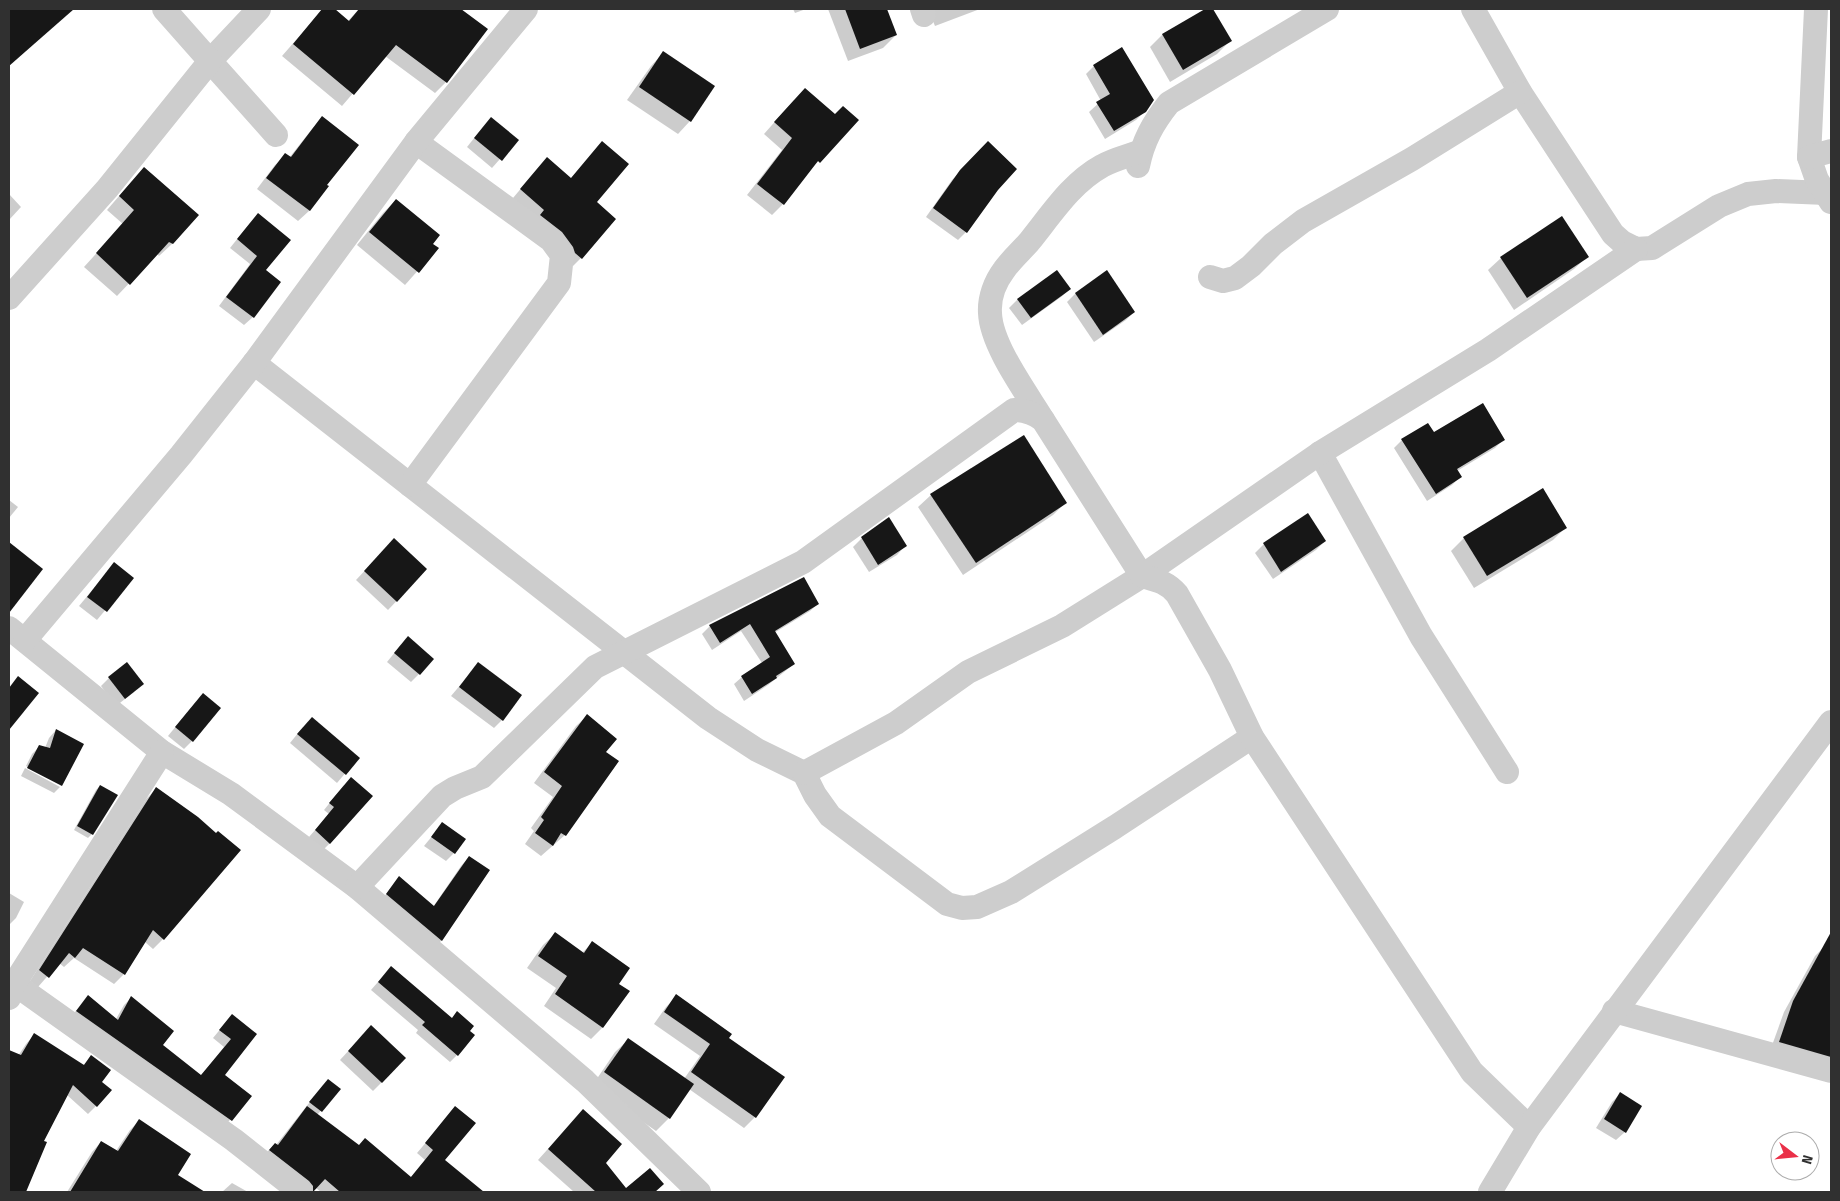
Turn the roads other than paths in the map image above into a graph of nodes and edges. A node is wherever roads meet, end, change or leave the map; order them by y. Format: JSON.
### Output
{"nodes":[{"id":1,"x":164,"y":9,"type":"edge"},
{"id":2,"x":259,"y":9,"type":"edge"},
{"id":3,"x":526,"y":9,"type":"edge"},
{"id":4,"x":1327,"y":9,"type":"edge"},
{"id":5,"x":1473,"y":9,"type":"edge"},
{"id":6,"x":1816,"y":9,"type":"edge"},
{"id":7,"x":210,"y":61,"type":"junction"},
{"id":8,"x":1520,"y":92,"type":"junction"},
{"id":9,"x":276,"y":136,"type":"dead end"},
{"id":10,"x":416,"y":142,"type":"junction"},
{"id":11,"x":1820,"y":154,"type":"edge"},
{"id":12,"x":1829,"y":197,"type":"edge"},
{"id":13,"x":1636,"y":249,"type":"junction"},
{"id":14,"x":1210,"y":276,"type":"dead end"},
{"id":15,"x":9,"y":298,"type":"edge"},
{"id":16,"x":254,"y":363,"type":"junction"},
{"id":17,"x":1043,"y":420,"type":"junction"},
{"id":18,"x":1320,"y":453,"type":"junction"},
{"id":19,"x":410,"y":485,"type":"junction"},
{"id":20,"x":1142,"y":576,"type":"junction"},
{"id":21,"x":17,"y":634,"type":"edge"},
{"id":22,"x":623,"y":652,"type":"junction"},
{"id":23,"x":1831,"y":722,"type":"edge"},
{"id":24,"x":1252,"y":737,"type":"junction"},
{"id":25,"x":162,"y":752,"type":"junction"},
{"id":26,"x":1507,"y":772,"type":"dead end"},
{"id":27,"x":804,"y":773,"type":"junction"},
{"id":28,"x":357,"y":887,"type":"junction"},
{"id":29,"x":10,"y":988,"type":"edge"},
{"id":30,"x":1614,"y":1011,"type":"junction"},
{"id":31,"x":1831,"y":1071,"type":"edge"},
{"id":32,"x":1529,"y":1127,"type":"junction"},
{"id":33,"x":300,"y":1192,"type":"edge"},
{"id":34,"x":699,"y":1192,"type":"edge"},
{"id":35,"x":1490,"y":1192,"type":"edge"}],
"edges":[{"from":1,"to":7,"type":"street"},
{"from":2,"to":7,"type":"street"},
{"from":3,"to":10,"type":"street"},
{"from":4,"to":17,"type":"street"},
{"from":5,"to":8,"type":"street"},
{"from":6,"to":11,"type":"street"},
{"from":7,"to":9,"type":"street"},
{"from":7,"to":15,"type":"street"},
{"from":8,"to":13,"type":"street"},
{"from":8,"to":14,"type":"street"},
{"from":10,"to":16,"type":"street"},
{"from":10,"to":19,"type":"street"},
{"from":11,"to":12,"type":"street"},
{"from":12,"to":13,"type":"street"},
{"from":13,"to":18,"type":"street"},
{"from":16,"to":19,"type":"street"},
{"from":16,"to":21,"type":"street"},
{"from":17,"to":20,"type":"street"},
{"from":17,"to":22,"type":"street"},
{"from":18,"to":20,"type":"street"},
{"from":18,"to":26,"type":"street"},
{"from":19,"to":22,"type":"street"},
{"from":20,"to":24,"type":"street"},
{"from":20,"to":27,"type":"street"},
{"from":21,"to":25,"type":"street"},
{"from":22,"to":27,"type":"street"},
{"from":22,"to":28,"type":"street"},
{"from":23,"to":30,"type":"street"},
{"from":24,"to":27,"type":"street"},
{"from":24,"to":32,"type":"street"},
{"from":25,"to":28,"type":"street"},
{"from":25,"to":29,"type":"street"},
{"from":28,"to":34,"type":"street"},
{"from":29,"to":33,"type":"street"},
{"from":30,"to":31,"type":"street"},
{"from":30,"to":32,"type":"street"},
{"from":32,"to":35,"type":"street"}]}
